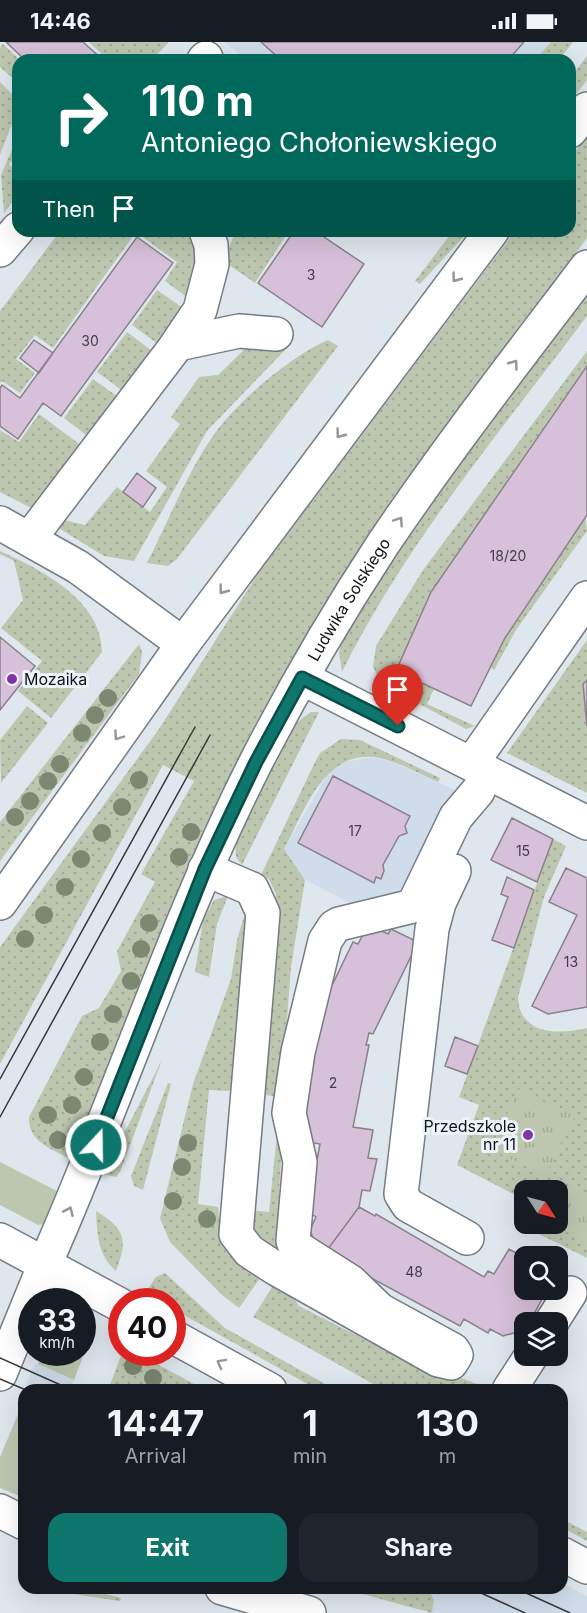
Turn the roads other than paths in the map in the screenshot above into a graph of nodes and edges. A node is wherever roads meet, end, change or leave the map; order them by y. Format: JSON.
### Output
{"nodes":[{"id":1,"x":587,"y":109,"type":"edge"},
{"id":2,"x":576,"y":123,"type":"edge"},
{"id":3,"x":12,"y":236,"type":"edge"},
{"id":4,"x":209,"y":237,"type":"edge"},
{"id":5,"x":488,"y":237,"type":"edge"},
{"id":6,"x":0,"y":249,"type":"edge"},
{"id":7,"x":587,"y":267,"type":"edge"},
{"id":8,"x":276,"y":334,"type":"dead end"},
{"id":9,"x":178,"y":344,"type":"junction"},
{"id":10,"x":0,"y":523,"type":"edge"},
{"id":11,"x":30,"y":538,"type":"junction"},
{"id":12,"x":587,"y":598,"type":"edge"},
{"id":13,"x":183,"y":644,"type":"junction"},
{"id":14,"x":302,"y":678,"type":"junction"},
{"id":15,"x":479,"y":775,"type":"junction"},
{"id":16,"x":587,"y":823,"type":"edge"},
{"id":17,"x":205,"y":869,"type":"junction"},
{"id":18,"x":0,"y":903,"type":"edge"},
{"id":19,"x":467,"y":1238,"type":"dead end"},
{"id":20,"x":0,"y":1240,"type":"edge"},
{"id":21,"x":45,"y":1264,"type":"junction"},
{"id":22,"x":570,"y":1293,"type":"dead end"},
{"id":23,"x":108,"y":1298,"type":"edge"},
{"id":24,"x":558,"y":1312,"type":"edge"},
{"id":25,"x":186,"y":1344,"type":"edge"},
{"id":26,"x":525,"y":1366,"type":"edge"},
{"id":27,"x":0,"y":1374,"type":"edge"},
{"id":28,"x":259,"y":1384,"type":"edge"},
{"id":29,"x":513,"y":1384,"type":"edge"},
{"id":30,"x":0,"y":1511,"type":"edge"},
{"id":31,"x":18,"y":1520,"type":"edge"},
{"id":32,"x":568,"y":1557,"type":"edge"},
{"id":33,"x":587,"y":1567,"type":"edge"},
{"id":34,"x":243,"y":1594,"type":"edge"},
{"id":35,"x":309,"y":1613,"type":"edge"}],
"edges":[{"from":1,"to":2,"type":"street"},
{"from":3,"to":6,"type":"street"},
{"from":4,"to":9,"type":"street"},
{"from":5,"to":13,"type":"street","one_way":true},
{"from":14,"to":7,"type":"street","name":"Ludwika Solskiego","one_way":true},
{"from":8,"to":9,"type":"street"},
{"from":9,"to":11,"type":"street"},
{"from":10,"to":11,"type":"street"},
{"from":11,"to":13,"type":"street"},
{"from":12,"to":15,"type":"street"},
{"from":13,"to":18,"type":"street","one_way":true},
{"from":14,"to":15,"type":"street"},
{"from":14,"to":17,"type":"street","name":"Ludwika Solskiego"},
{"from":15,"to":16,"type":"street"},
{"from":15,"to":17,"type":"street"},
{"from":15,"to":19,"type":"street"},
{"from":21,"to":17,"type":"street","name":"Ludwika Solskiego","one_way":true},
{"from":20,"to":21,"type":"street"},
{"from":21,"to":23,"type":"street"},
{"from":21,"to":27,"type":"street","name":"Ludwika Solskiego"},
{"from":22,"to":24,"type":"street"},
{"from":28,"to":25,"type":"street","one_way":true},
{"from":26,"to":29,"type":"street"},
{"from":30,"to":31,"type":"street"},
{"from":32,"to":33,"type":"street"},
{"from":34,"to":35,"type":"street"}]}
